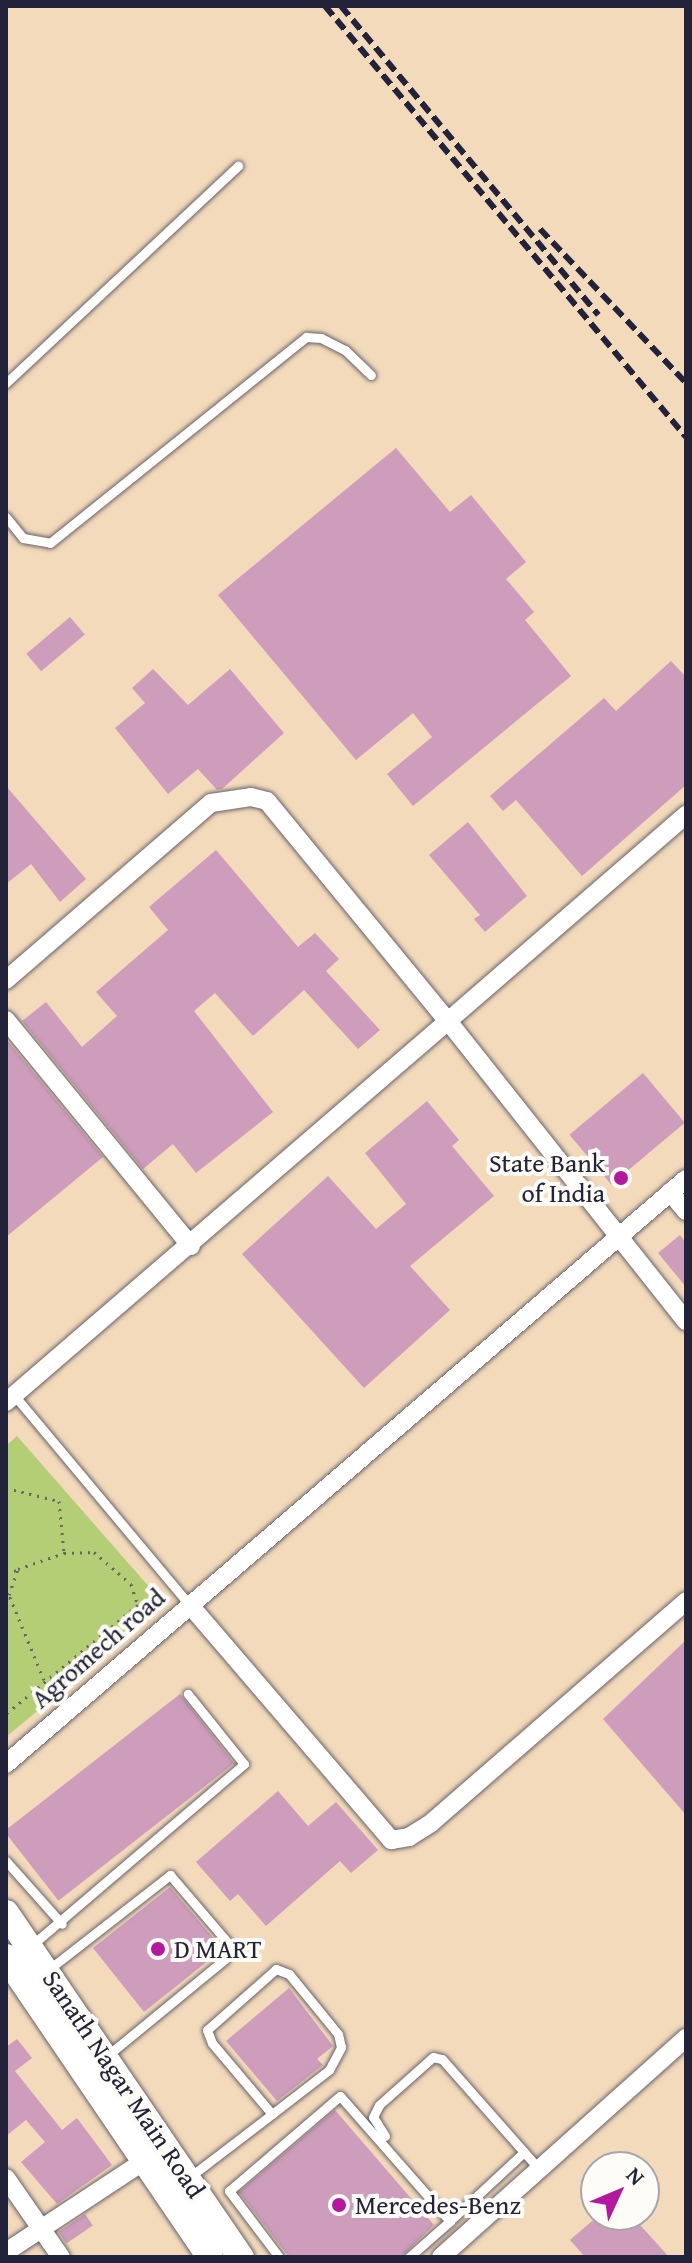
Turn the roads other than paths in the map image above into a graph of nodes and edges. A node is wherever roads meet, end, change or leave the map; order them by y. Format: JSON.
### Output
{"nodes":[{"id":1,"x":238,"y":166,"type":"dead end"},
{"id":2,"x":371,"y":375,"type":"dead end"},
{"id":3,"x":6,"y":383,"type":"edge"},
{"id":4,"x":6,"y":517,"type":"edge"},
{"id":5,"x":686,"y":815,"type":"edge"},
{"id":6,"x":6,"y":980,"type":"edge"},
{"id":7,"x":6,"y":1020,"type":"edge"},
{"id":8,"x":448,"y":1021,"type":"junction"},
{"id":9,"x":686,"y":1179,"type":"edge"},
{"id":10,"x":670,"y":1192,"type":"junction"},
{"id":11,"x":686,"y":1211,"type":"edge"},
{"id":12,"x":621,"y":1236,"type":"junction"},
{"id":13,"x":191,"y":1246,"type":"junction"},
{"id":14,"x":686,"y":1321,"type":"edge"},
{"id":15,"x":9,"y":1394,"type":"edge"},
{"id":16,"x":686,"y":1601,"type":"edge"},
{"id":17,"x":189,"y":1604,"type":"junction"},
{"id":18,"x":188,"y":1694,"type":"dead end"},
{"id":19,"x":6,"y":1764,"type":"edge"},
{"id":20,"x":6,"y":1861,"type":"edge"},
{"id":21,"x":6,"y":1913,"type":"edge"},
{"id":22,"x":62,"y":1924,"type":"junction"},
{"id":23,"x":18,"y":1952,"type":"edge"},
{"id":24,"x":46,"y":1971,"type":"junction"},
{"id":25,"x":686,"y":2038,"type":"edge"},
{"id":26,"x":105,"y":2057,"type":"junction"},
{"id":27,"x":272,"y":2114,"type":"junction"},
{"id":28,"x":524,"y":2152,"type":"junction"},
{"id":29,"x":144,"y":2161,"type":"junction"},
{"id":30,"x":539,"y":2169,"type":"junction"},
{"id":31,"x":6,"y":2178,"type":"edge"},
{"id":32,"x":188,"y":2178,"type":"junction"},
{"id":33,"x":451,"y":2219,"type":"junction"},
{"id":34,"x":41,"y":2229,"type":"junction"},
{"id":35,"x":465,"y":2236,"type":"junction"},
{"id":36,"x":6,"y":2252,"type":"edge"},
{"id":37,"x":61,"y":2257,"type":"edge"},
{"id":38,"x":210,"y":2257,"type":"edge"},
{"id":39,"x":241,"y":2257,"type":"edge"},
{"id":40,"x":279,"y":2257,"type":"edge"},
{"id":41,"x":409,"y":2257,"type":"edge"},
{"id":42,"x":441,"y":2257,"type":"edge"}],
"edges":[{"from":1,"to":3,"type":"lane"},
{"from":2,"to":4,"type":"lane"},
{"from":5,"to":8,"type":"street"},
{"from":6,"to":8,"type":"street"},
{"from":7,"to":13,"type":"street"},
{"from":8,"to":12,"type":"street"},
{"from":8,"to":13,"type":"street"},
{"from":9,"to":10,"type":"street","name":"Agromech road"},
{"from":10,"to":11,"type":"street"},
{"from":10,"to":12,"type":"street","name":"Agromech road"},
{"from":12,"to":14,"type":"street"},
{"from":12,"to":17,"type":"street","name":"Agromech road"},
{"from":13,"to":15,"type":"street"},
{"from":15,"to":17,"type":"lane"},
{"from":16,"to":17,"type":"street"},
{"from":17,"to":19,"type":"street","name":"Agromech road"},
{"from":18,"to":22,"type":"lane"},
{"from":20,"to":22,"type":"lane"},
{"from":21,"to":23,"type":"street","name":"Sanath Nagar Main Road"},
{"from":22,"to":23,"type":"lane"},
{"from":23,"to":24,"type":"street","name":"Sanath Nagar Main Road"},
{"from":23,"to":29,"type":"street","name":"Sanath Nagar Main Road"},
{"from":24,"to":26,"type":"street","name":"Sanath Nagar Main Road"},
{"from":24,"to":26,"type":"lane"},
{"from":25,"to":30,"type":"street"},
{"from":26,"to":32,"type":"street","name":"Sanath Nagar Main Road"},
{"from":27,"to":27,"type":"lane"},
{"from":27,"to":32,"type":"lane"},
{"from":28,"to":30,"type":"lane"},
{"from":28,"to":33,"type":"lane"},
{"from":28,"to":33,"type":"lane"},
{"from":29,"to":34,"type":"street"},
{"from":29,"to":38,"type":"street","name":"Sanath Nagar Main Road"},
{"from":30,"to":35,"type":"street"},
{"from":31,"to":34,"type":"street"},
{"from":32,"to":39,"type":"street","name":"Sanath Nagar Main Road"},
{"from":33,"to":35,"type":"lane"},
{"from":33,"to":40,"type":"lane"},
{"from":33,"to":41,"type":"lane"},
{"from":34,"to":36,"type":"street"},
{"from":34,"to":37,"type":"street"},
{"from":35,"to":42,"type":"street"}]}
